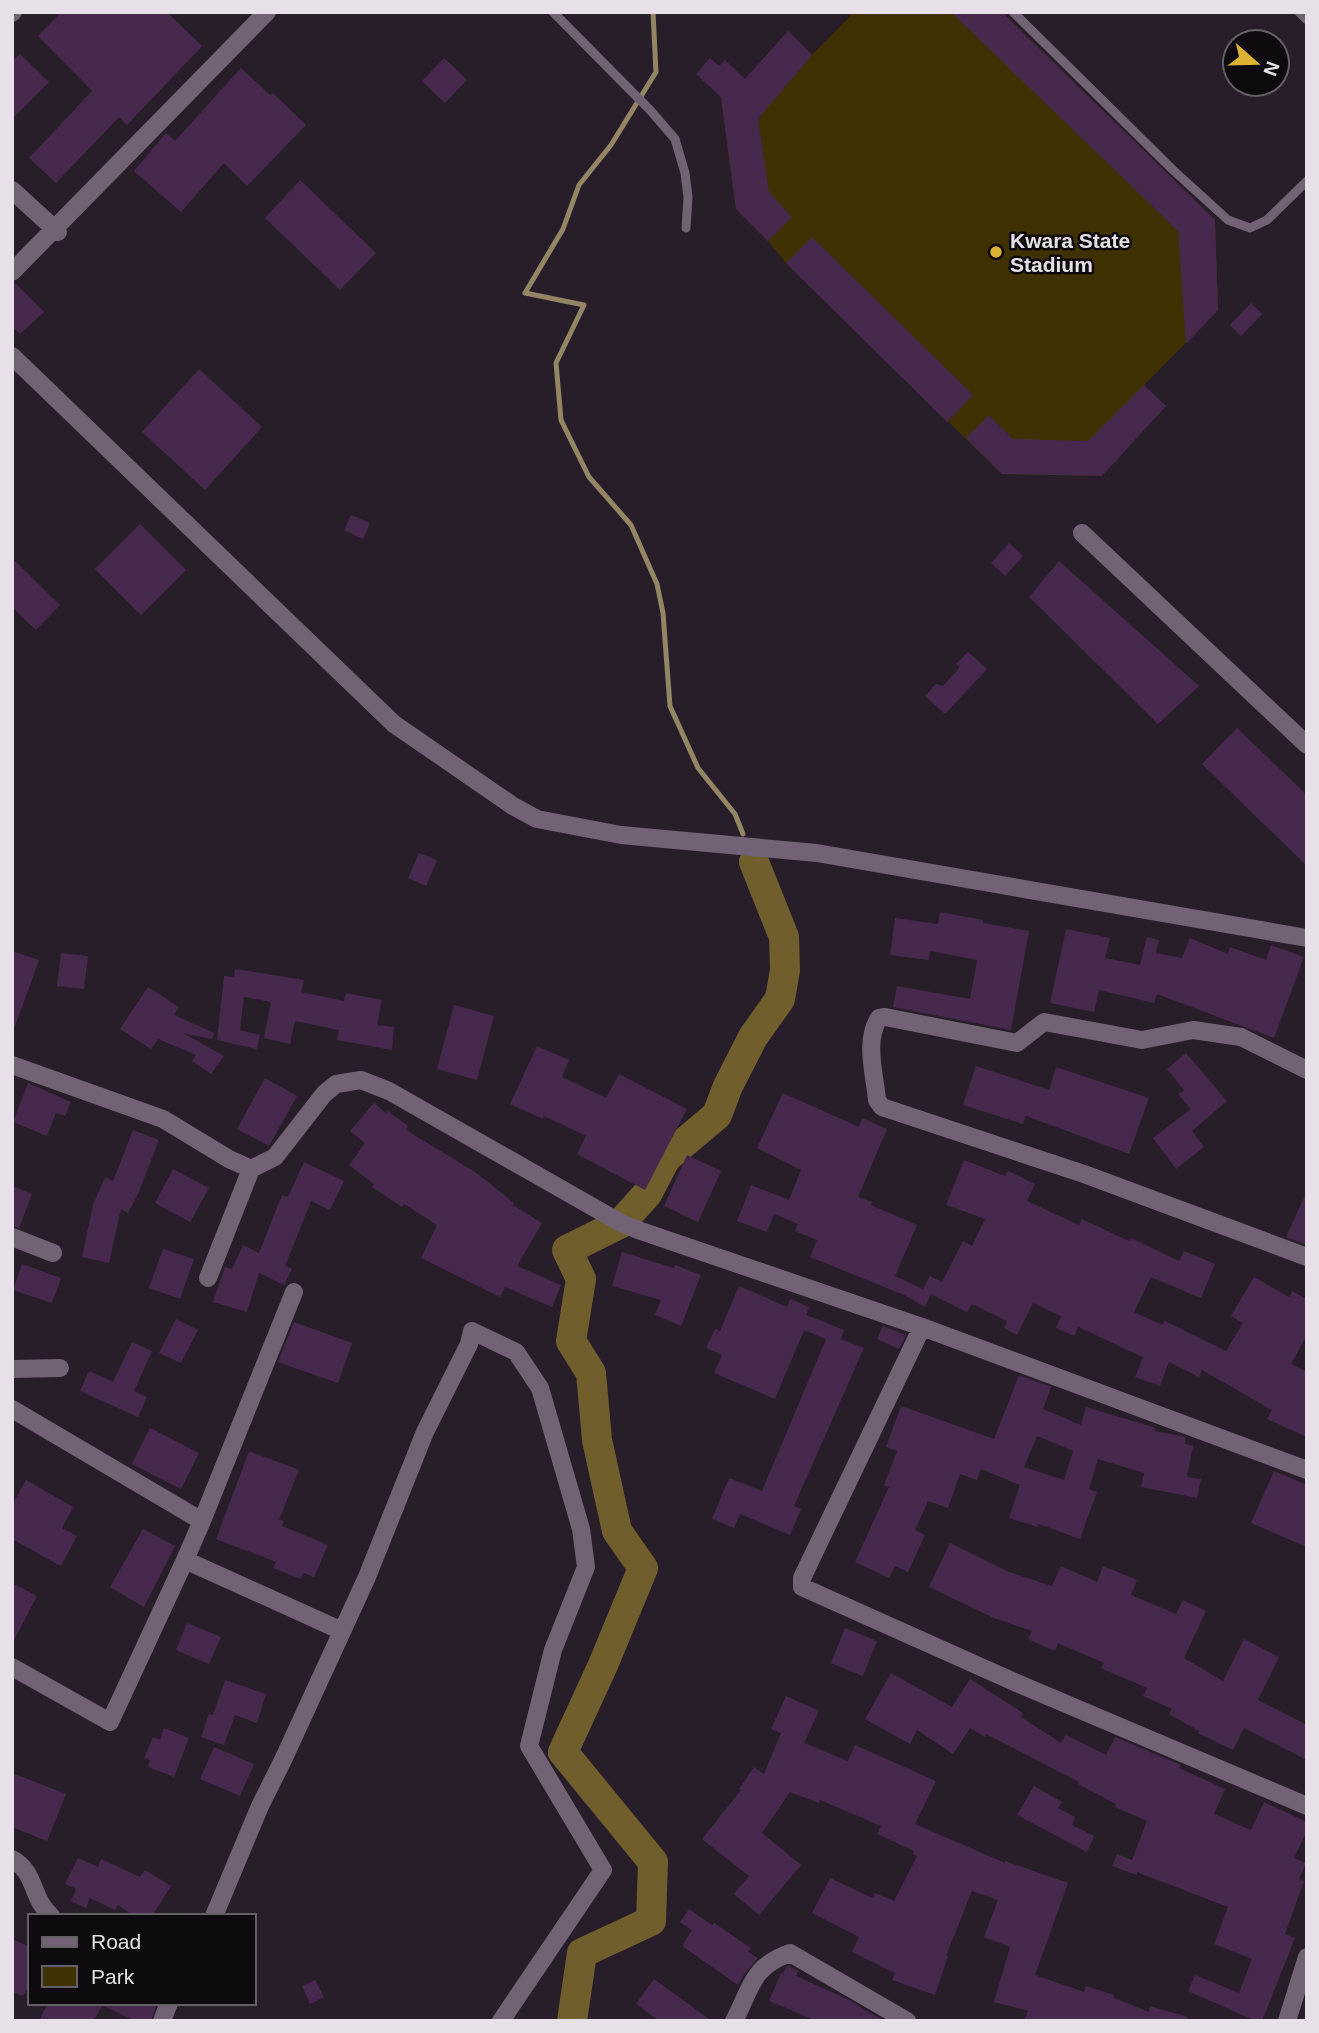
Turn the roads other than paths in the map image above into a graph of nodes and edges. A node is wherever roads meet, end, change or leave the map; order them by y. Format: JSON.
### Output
{"nodes":[{"id":1,"x":267,"y":12,"type":"edge"},
{"id":2,"x":553,"y":12,"type":"edge"},
{"id":3,"x":1013,"y":12,"type":"edge"},
{"id":4,"x":1298,"y":12,"type":"edge"},
{"id":5,"x":1307,"y":20,"type":"edge"},
{"id":6,"x":1307,"y":181,"type":"edge"},
{"id":7,"x":12,"y":190,"type":"edge"},
{"id":8,"x":686,"y":228,"type":"dead end"},
{"id":9,"x":56,"y":230,"type":"junction"},
{"id":10,"x":12,"y":272,"type":"edge"},
{"id":11,"x":12,"y":356,"type":"edge"},
{"id":12,"x":1082,"y":533,"type":"dead end"},
{"id":13,"x":1307,"y":746,"type":"edge"},
{"id":14,"x":1307,"y":938,"type":"edge"},
{"id":15,"x":12,"y":1066,"type":"edge"},
{"id":16,"x":1307,"y":1070,"type":"edge"},
{"id":17,"x":251,"y":1169,"type":"junction"},
{"id":18,"x":12,"y":1237,"type":"edge"},
{"id":19,"x":53,"y":1253,"type":"dead end"},
{"id":20,"x":1307,"y":1257,"type":"edge"},
{"id":21,"x":208,"y":1278,"type":"dead end"},
{"id":22,"x":294,"y":1292,"type":"dead end"},
{"id":23,"x":922,"y":1327,"type":"junction"},
{"id":24,"x":60,"y":1368,"type":"dead end"},
{"id":25,"x":12,"y":1369,"type":"edge"},
{"id":26,"x":12,"y":1409,"type":"edge"},
{"id":27,"x":1307,"y":1470,"type":"edge"},
{"id":28,"x":202,"y":1521,"type":"junction"},
{"id":29,"x":185,"y":1559,"type":"junction"},
{"id":30,"x":342,"y":1631,"type":"junction"},
{"id":31,"x":12,"y":1667,"type":"edge"},
{"id":32,"x":1307,"y":1806,"type":"edge"},
{"id":33,"x":12,"y":1859,"type":"edge"},
{"id":34,"x":50,"y":1914,"type":"edge"},
{"id":35,"x":215,"y":1914,"type":"edge"},
{"id":36,"x":1307,"y":1957,"type":"edge"},
{"id":37,"x":501,"y":2021,"type":"edge"},
{"id":38,"x":734,"y":2021,"type":"edge"},
{"id":39,"x":907,"y":2021,"type":"edge"},
{"id":40,"x":1287,"y":2021,"type":"edge"}],
"edges":[{"from":1,"to":9,"type":"street"},
{"from":2,"to":8,"type":"lane"},
{"from":3,"to":6,"type":"lane"},
{"from":4,"to":5,"type":"lane"},
{"from":7,"to":9,"type":"street"},
{"from":9,"to":10,"type":"street"},
{"from":11,"to":14,"type":"street"},
{"from":12,"to":13,"type":"street"},
{"from":15,"to":17,"type":"street"},
{"from":16,"to":20,"type":"street"},
{"from":17,"to":21,"type":"street"},
{"from":17,"to":23,"type":"street"},
{"from":18,"to":19,"type":"street"},
{"from":22,"to":28,"type":"street"},
{"from":23,"to":27,"type":"street"},
{"from":23,"to":32,"type":"street"},
{"from":24,"to":25,"type":"street"},
{"from":26,"to":28,"type":"street"},
{"from":28,"to":29,"type":"street"},
{"from":29,"to":30,"type":"street"},
{"from":29,"to":31,"type":"street"},
{"from":30,"to":35,"type":"street"},
{"from":30,"to":37,"type":"street"},
{"from":33,"to":34,"type":"street"},
{"from":36,"to":40,"type":"street"},
{"from":38,"to":39,"type":"street"}]}
